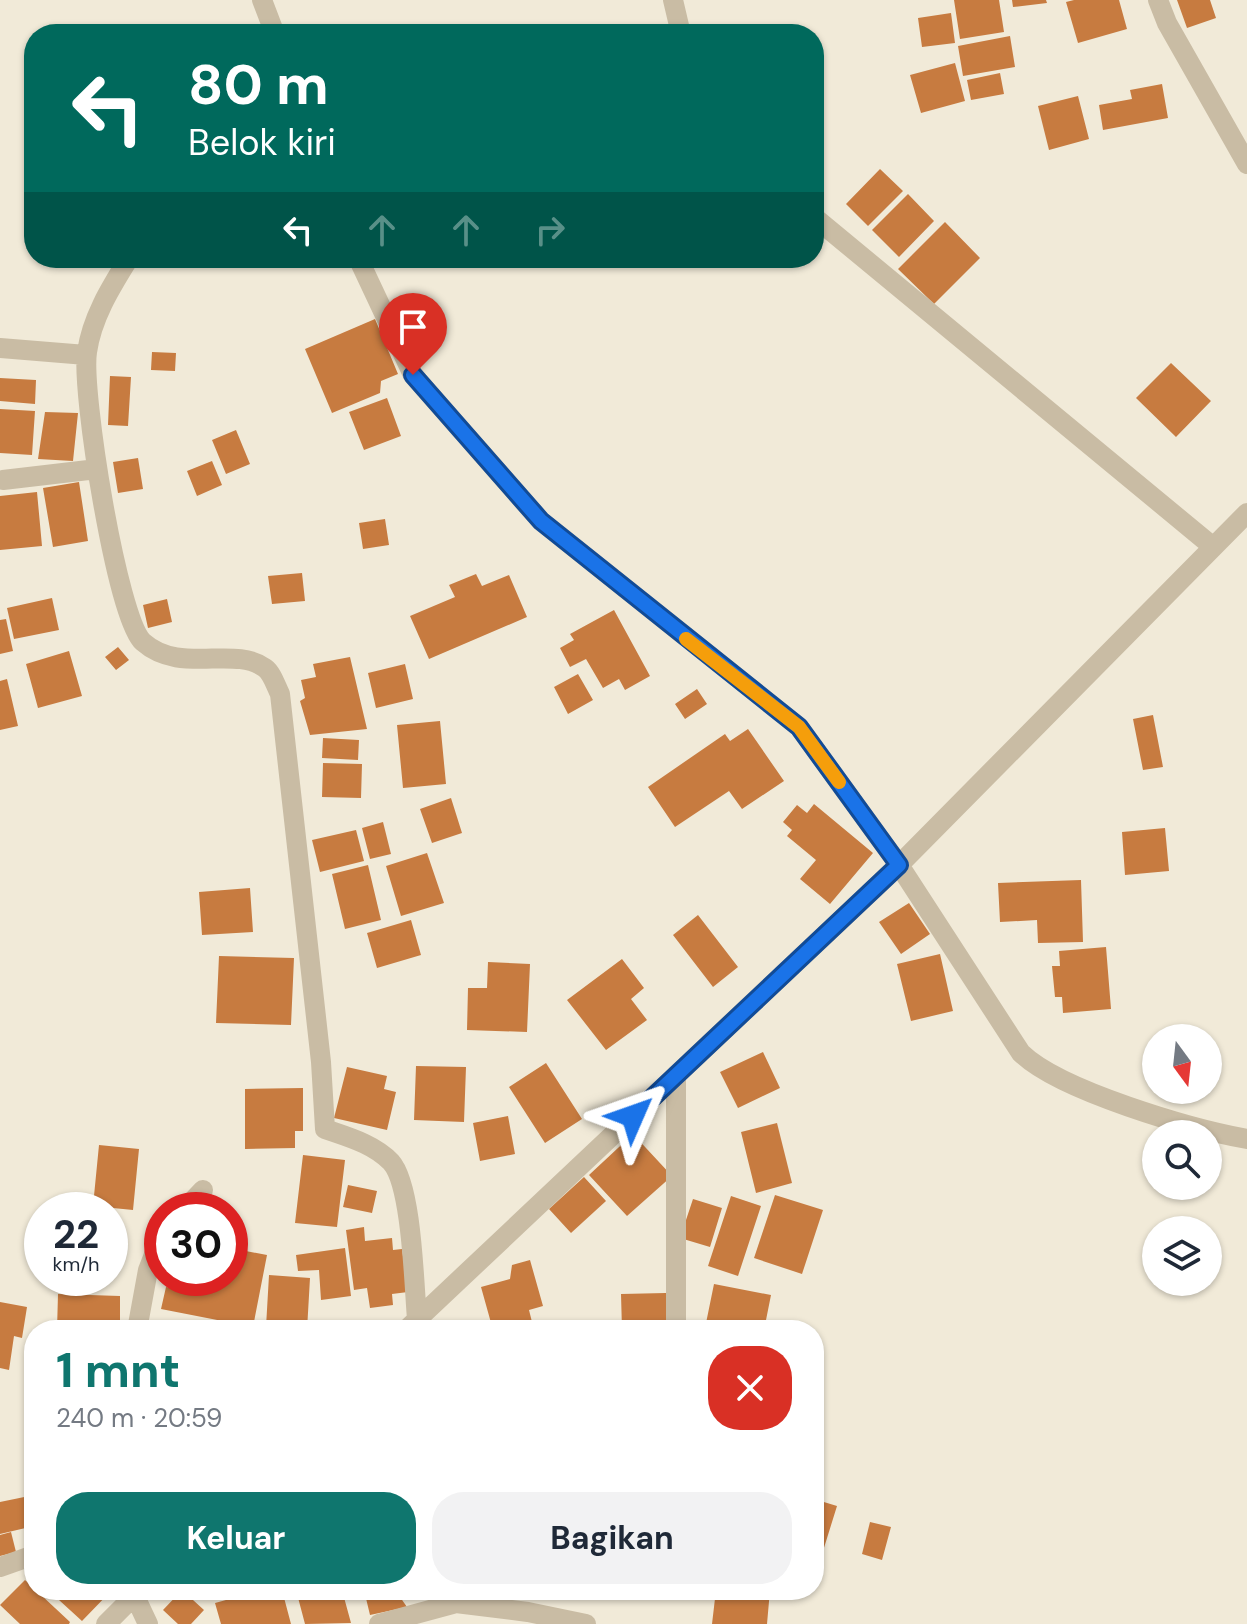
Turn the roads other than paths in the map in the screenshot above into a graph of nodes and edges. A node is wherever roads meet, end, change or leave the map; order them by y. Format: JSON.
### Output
{"nodes":[{"id":1,"x":262,"y":0,"type":"edge"},
{"id":2,"x":673,"y":0,"type":"edge"},
{"id":3,"x":1158,"y":0,"type":"edge"},
{"id":4,"x":271,"y":24,"type":"edge"},
{"id":5,"x":679,"y":24,"type":"edge"},
{"id":6,"x":1247,"y":164,"type":"edge"},
{"id":7,"x":824,"y":225,"type":"edge"},
{"id":8,"x":124,"y":268,"type":"edge"},
{"id":9,"x":363,"y":268,"type":"edge"},
{"id":10,"x":0,"y":348,"type":"edge"},
{"id":11,"x":86,"y":355,"type":"junction"},
{"id":12,"x":97,"y":469,"type":"junction"},
{"id":13,"x":3,"y":480,"type":"dead end"},
{"id":14,"x":1247,"y":513,"type":"edge"},
{"id":15,"x":1212,"y":546,"type":"junction"},
{"id":16,"x":899,"y":865,"type":"junction"},
{"id":17,"x":676,"y":1075,"type":"junction"},
{"id":18,"x":1247,"y":1139,"type":"edge"},
{"id":19,"x":144,"y":1292,"type":"edge"},
{"id":20,"x":139,"y":1320,"type":"edge"},
{"id":21,"x":412,"y":1320,"type":"edge"},
{"id":22,"x":416,"y":1320,"type":"edge"},
{"id":23,"x":676,"y":1320,"type":"edge"},
{"id":24,"x":24,"y":1559,"type":"edge"},
{"id":25,"x":0,"y":1567,"type":"edge"},
{"id":26,"x":128,"y":1600,"type":"edge"},
{"id":27,"x":138,"y":1600,"type":"edge"},
{"id":28,"x":106,"y":1624,"type":"edge"},
{"id":29,"x":148,"y":1624,"type":"edge"},
{"id":30,"x":379,"y":1624,"type":"edge"},
{"id":31,"x":586,"y":1624,"type":"edge"}],
"edges":[{"from":1,"to":4,"type":"street"},
{"from":2,"to":5,"type":"street"},
{"from":3,"to":6,"type":"street"},
{"from":7,"to":15,"type":"street"},
{"from":8,"to":11,"type":"street"},
{"from":9,"to":16,"type":"street"},
{"from":10,"to":11,"type":"street"},
{"from":11,"to":12,"type":"street"},
{"from":12,"to":13,"type":"street"},
{"from":12,"to":21,"type":"street"},
{"from":14,"to":15,"type":"street"},
{"from":15,"to":16,"type":"street"},
{"from":16,"to":17,"type":"street"},
{"from":16,"to":18,"type":"street"},
{"from":17,"to":22,"type":"street"},
{"from":17,"to":23,"type":"street"},
{"from":19,"to":20,"type":"street"},
{"from":24,"to":25,"type":"street"},
{"from":26,"to":28,"type":"street"},
{"from":27,"to":29,"type":"street"},
{"from":30,"to":31,"type":"street"}]}
